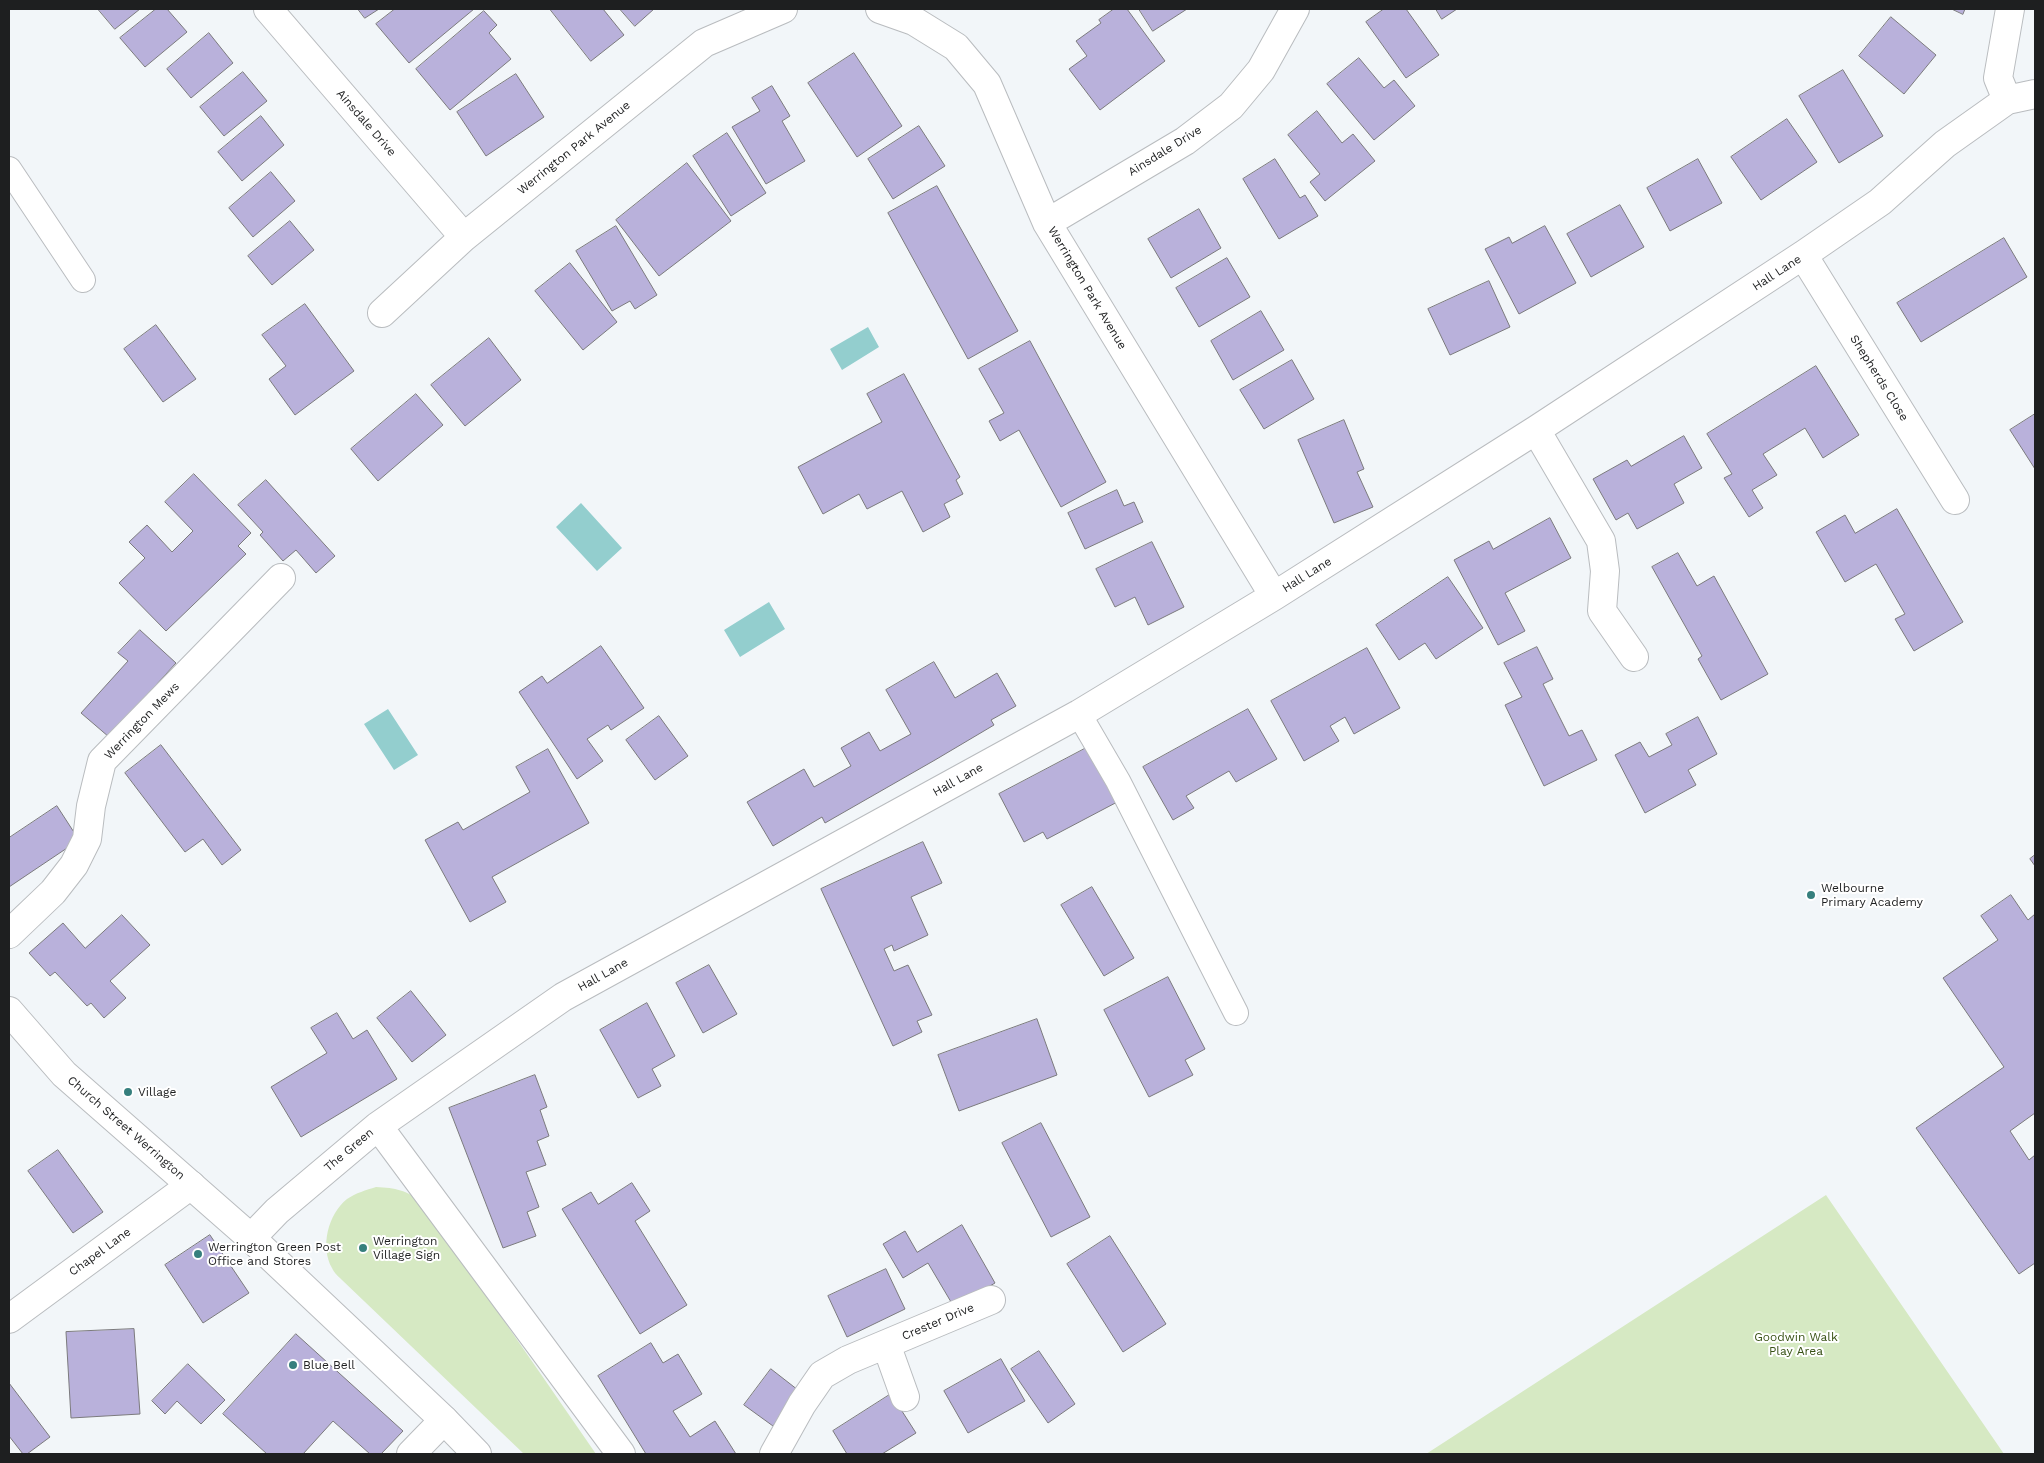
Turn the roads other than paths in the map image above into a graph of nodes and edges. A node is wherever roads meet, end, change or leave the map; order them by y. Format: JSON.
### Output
{"nodes":[{"id":1,"x":268,"y":9,"type":"edge"},
{"id":2,"x":783,"y":9,"type":"edge"},
{"id":3,"x":880,"y":9,"type":"edge"},
{"id":4,"x":1295,"y":9,"type":"edge"},
{"id":5,"x":2010,"y":9,"type":"edge"},
{"id":6,"x":2035,"y":94,"type":"edge"},
{"id":7,"x":2007,"y":100,"type":"junction"},
{"id":8,"x":9,"y":169,"type":"edge"},
{"id":9,"x":1047,"y":223,"type":"junction"},
{"id":10,"x":464,"y":237,"type":"junction"},
{"id":11,"x":1803,"y":255,"type":"junction"},
{"id":12,"x":83,"y":280,"type":"dead end"},
{"id":13,"x":382,"y":313,"type":"dead end"},
{"id":14,"x":1536,"y":430,"type":"junction"},
{"id":15,"x":1955,"y":500,"type":"dead end"},
{"id":16,"x":282,"y":578,"type":"dead end"},
{"id":17,"x":1274,"y":596,"type":"junction"},
{"id":18,"x":1634,"y":657,"type":"dead end"},
{"id":19,"x":1079,"y":714,"type":"junction"},
{"id":20,"x":9,"y":934,"type":"edge"},
{"id":21,"x":9,"y":1011,"type":"edge"},
{"id":22,"x":1236,"y":1012,"type":"dead end"},
{"id":23,"x":378,"y":1126,"type":"junction"},
{"id":24,"x":191,"y":1185,"type":"junction"},
{"id":25,"x":250,"y":1238,"type":"junction"},
{"id":26,"x":991,"y":1300,"type":"dead end"},
{"id":27,"x":9,"y":1320,"type":"edge"},
{"id":28,"x":886,"y":1344,"type":"junction"},
{"id":29,"x":905,"y":1397,"type":"dead end"},
{"id":30,"x":444,"y":1420,"type":"junction"},
{"id":31,"x":411,"y":1454,"type":"edge"},
{"id":32,"x":477,"y":1454,"type":"edge"},
{"id":33,"x":621,"y":1454,"type":"edge"},
{"id":34,"x":774,"y":1454,"type":"edge"}],
"edges":[{"from":1,"to":10,"type":"street","name":"Ainsdale Drive"},
{"from":2,"to":10,"type":"street","name":"Werrington Park Avenue"},
{"from":3,"to":9,"type":"street","name":"Werrington Park Avenue"},
{"from":4,"to":9,"type":"street","name":"Ainsdale Drive"},
{"from":5,"to":7,"type":"street"},
{"from":6,"to":7,"type":"street"},
{"from":7,"to":11,"type":"street","name":"Hall Lane"},
{"from":8,"to":12,"type":"lane"},
{"from":9,"to":17,"type":"street","name":"Werrington Park Avenue"},
{"from":10,"to":13,"type":"street","name":"Werrington Park Avenue"},
{"from":11,"to":14,"type":"street","name":"Hall Lane"},
{"from":11,"to":15,"type":"street","name":"Shepherds Close"},
{"from":14,"to":17,"type":"street","name":"Hall Lane"},
{"from":14,"to":18,"type":"street"},
{"from":16,"to":20,"type":"street","name":"Werrington Mews"},
{"from":17,"to":19,"type":"street","name":"Hall Lane"},
{"from":19,"to":22,"type":"lane"},
{"from":19,"to":23,"type":"street","name":"Hall Lane"},
{"from":21,"to":24,"type":"street","name":"Church Street Werrington"},
{"from":23,"to":25,"type":"street","name":"The Green"},
{"from":23,"to":33,"type":"street","name":"The Green"},
{"from":24,"to":25,"type":"street","name":"Church Street Werrington"},
{"from":24,"to":27,"type":"street","name":"Chapel Lane"},
{"from":25,"to":30,"type":"street"},
{"from":26,"to":28,"type":"street","name":"Crester Drive"},
{"from":28,"to":29,"type":"street","name":"Crester Drive"},
{"from":28,"to":34,"type":"street","name":"Crester Drive"},
{"from":30,"to":31,"type":"street"},
{"from":30,"to":32,"type":"street"}]}
